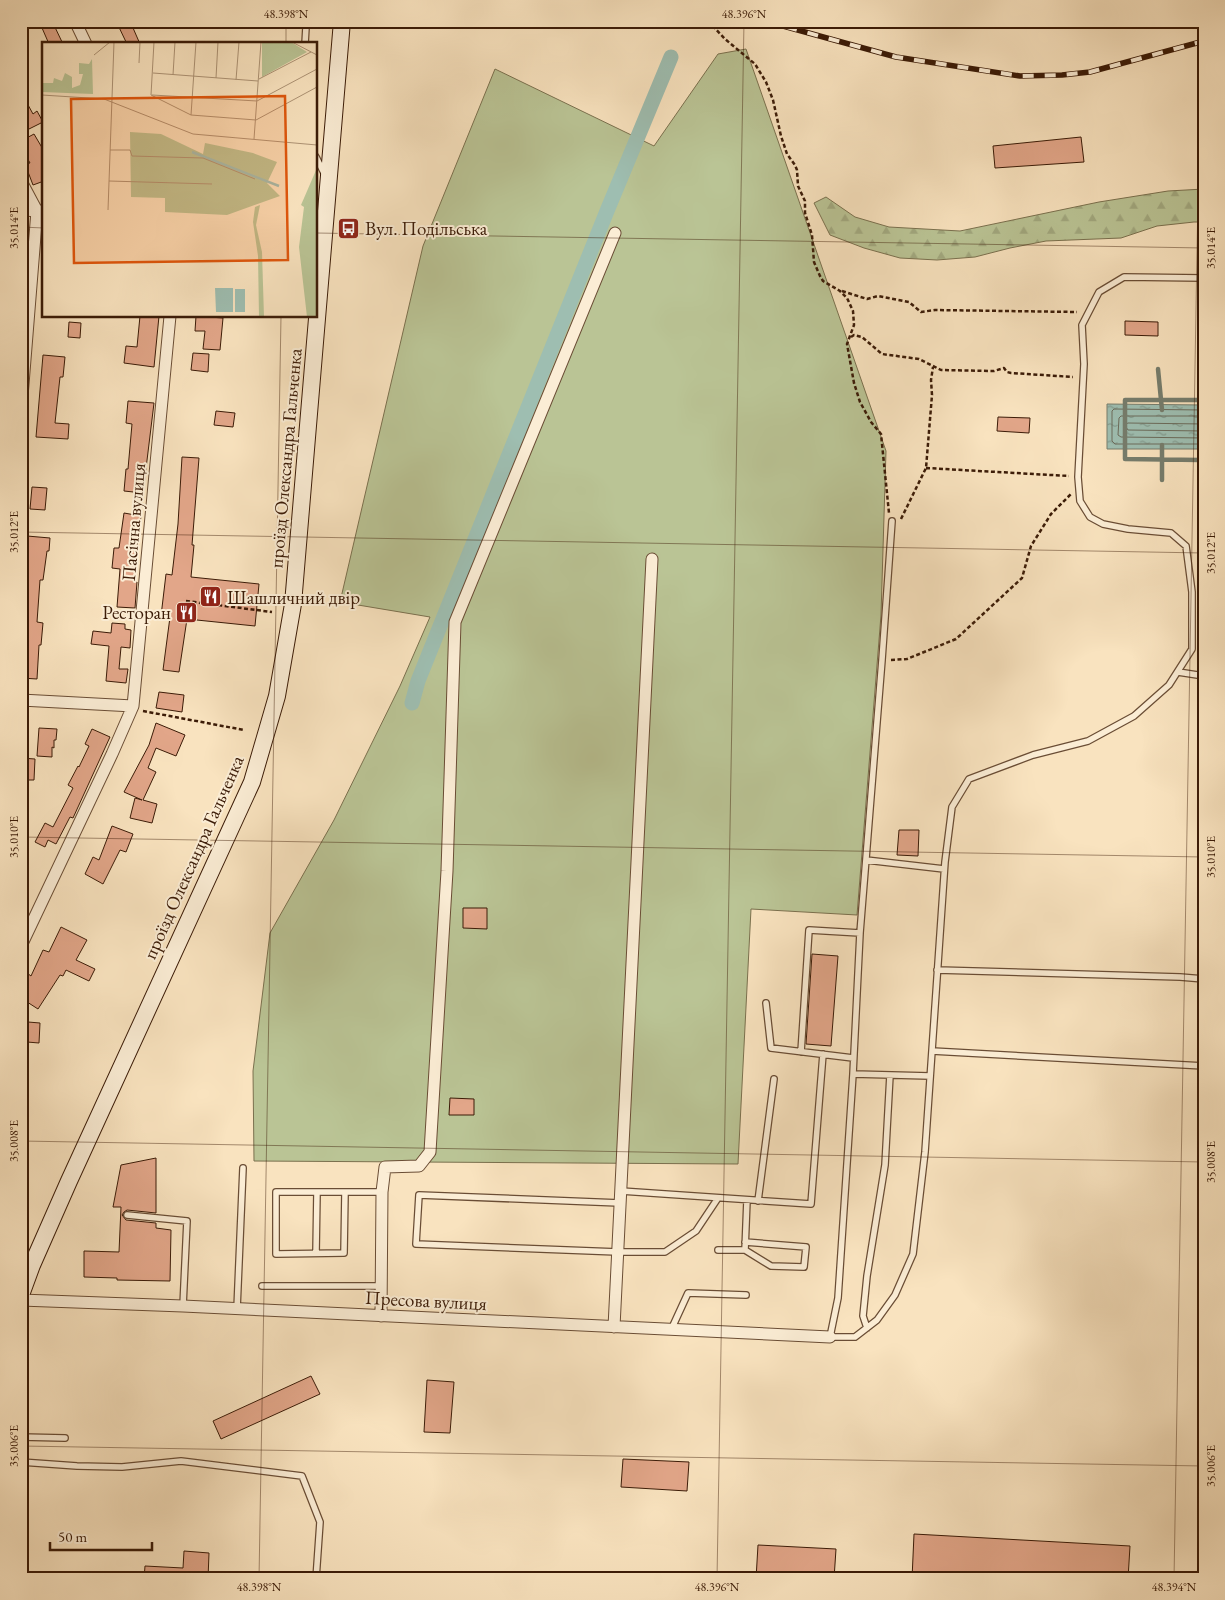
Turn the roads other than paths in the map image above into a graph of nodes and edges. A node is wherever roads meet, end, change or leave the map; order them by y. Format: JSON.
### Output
{"nodes":[{"id":1,"x":75,"y":21,"type":"edge"},
{"id":2,"x":312,"y":21,"type":"edge"},
{"id":3,"x":342,"y":21,"type":"edge"},
{"id":4,"x":85,"y":42,"type":"edge"},
{"id":5,"x":305,"y":42,"type":"edge"},
{"id":6,"x":318,"y":161,"type":"edge"},
{"id":7,"x":21,"y":181,"type":"edge"},
{"id":8,"x":328,"y":181,"type":"junction"},
{"id":9,"x":21,"y":210,"type":"edge"},
{"id":10,"x":40,"y":211,"type":"edge"},
{"id":11,"x":615,"y":233,"type":"dead end"},
{"id":12,"x":320,"y":237,"type":"edge"},
{"id":13,"x":318,"y":264,"type":"edge"},
{"id":14,"x":1204,"y":278,"type":"edge"},
{"id":15,"x":170,"y":318,"type":"edge"},
{"id":16,"x":314,"y":318,"type":"edge"},
{"id":17,"x":21,"y":409,"type":"edge"},
{"id":18,"x":892,"y":521,"type":"road end"},
{"id":19,"x":652,"y":559,"type":"dead end"},
{"id":20,"x":1178,"y":672,"type":"junction"},
{"id":21,"x":1204,"y":676,"type":"edge"},
{"id":22,"x":21,"y":700,"type":"edge"},
{"id":23,"x":133,"y":706,"type":"junction"},
{"id":24,"x":866,"y":860,"type":"junction"},
{"id":25,"x":944,"y":869,"type":"junction"},
{"id":26,"x":860,"y":933,"type":"junction"},
{"id":27,"x":21,"y":946,"type":"edge"},
{"id":28,"x":937,"y":970,"type":"junction"},
{"id":29,"x":1204,"y":979,"type":"edge"},
{"id":30,"x":766,"y":1003,"type":"dead end"},
{"id":31,"x":932,"y":1051,"type":"junction"},
{"id":32,"x":801,"y":1052,"type":"junction"},
{"id":33,"x":823,"y":1054,"type":"junction"},
{"id":34,"x":854,"y":1058,"type":"junction"},
{"id":35,"x":1204,"y":1066,"type":"edge"},
{"id":36,"x":852,"y":1074,"type":"junction"},
{"id":37,"x":890,"y":1075,"type":"junction"},
{"id":38,"x":930,"y":1076,"type":"junction"},
{"id":39,"x":774,"y":1079,"type":"dead end"},
{"id":40,"x":243,"y":1168,"type":"dead end"},
{"id":41,"x":317,"y":1192,"type":"junction"},
{"id":42,"x":345,"y":1192,"type":"junction"},
{"id":43,"x":382,"y":1192,"type":"junction"},
{"id":44,"x":621,"y":1197,"type":"junction"},
{"id":45,"x":718,"y":1198,"type":"junction"},
{"id":46,"x":747,"y":1200,"type":"junction"},
{"id":47,"x":758,"y":1200,"type":"junction"},
{"id":48,"x":127,"y":1215,"type":"dead end"},
{"id":49,"x":745,"y":1242,"type":"junction"},
{"id":50,"x":718,"y":1250,"type":"dead end"},
{"id":51,"x":745,"y":1250,"type":"junction"},
{"id":52,"x":618,"y":1252,"type":"junction"},
{"id":53,"x":316,"y":1253,"type":"junction"},
{"id":54,"x":262,"y":1286,"type":"dead end"},
{"id":55,"x":381,"y":1286,"type":"junction"},
{"id":56,"x":21,"y":1295,"type":"edge"},
{"id":57,"x":746,"y":1295,"type":"dead end"},
{"id":58,"x":21,"y":1300,"type":"edge"},
{"id":59,"x":183,"y":1306,"type":"junction"},
{"id":60,"x":237,"y":1308,"type":"junction"},
{"id":61,"x":381,"y":1316,"type":"junction"},
{"id":62,"x":614,"y":1327,"type":"junction"},
{"id":63,"x":867,"y":1328,"type":"junction"},
{"id":64,"x":671,"y":1330,"type":"junction"},
{"id":65,"x":830,"y":1337,"type":"junction"},
{"id":66,"x":21,"y":1437,"type":"edge"},
{"id":67,"x":65,"y":1438,"type":"dead end"},
{"id":68,"x":21,"y":1462,"type":"edge"},
{"id":69,"x":316,"y":1579,"type":"edge"}],
"edges":[{"from":1,"to":4,"type":"street"},
{"from":2,"to":5,"type":"lane"},
{"from":3,"to":8,"type":"main road","name":"проїзд Олександра Гальченка"},
{"from":6,"to":8,"type":"lane"},
{"from":7,"to":10,"type":"street"},
{"from":8,"to":12,"type":"main road","name":"проїзд Олександра Гальченка"},
{"from":9,"to":10,"type":"street"},
{"from":10,"to":17,"type":"street"},
{"from":11,"to":43,"type":"street"},
{"from":12,"to":13,"type":"main road","name":"проїзд Олександра Гальченка"},
{"from":14,"to":20,"type":"lane"},
{"from":15,"to":23,"type":"street","name":"Пасічна вулиця"},
{"from":16,"to":56,"type":"main road","name":"проїзд Олександра Гальченка"},
{"from":18,"to":24,"type":"lane"},
{"from":19,"to":44,"type":"street"},
{"from":20,"to":21,"type":"lane"},
{"from":20,"to":25,"type":"lane"},
{"from":22,"to":23,"type":"street"},
{"from":23,"to":27,"type":"street","name":"Пасічна вулиця"},
{"from":24,"to":25,"type":"lane"},
{"from":24,"to":26,"type":"lane"},
{"from":25,"to":28,"type":"lane"},
{"from":26,"to":32,"type":"lane"},
{"from":26,"to":34,"type":"lane"},
{"from":28,"to":29,"type":"lane"},
{"from":28,"to":31,"type":"lane"},
{"from":30,"to":32,"type":"lane"},
{"from":31,"to":35,"type":"lane"},
{"from":31,"to":38,"type":"lane"},
{"from":32,"to":33,"type":"lane"},
{"from":33,"to":34,"type":"lane"},
{"from":33,"to":47,"type":"lane"},
{"from":34,"to":36,"type":"lane"},
{"from":36,"to":37,"type":"lane"},
{"from":36,"to":65,"type":"lane"},
{"from":37,"to":38,"type":"lane"},
{"from":37,"to":63,"type":"lane"},
{"from":38,"to":63,"type":"lane"},
{"from":39,"to":47,"type":"lane"},
{"from":40,"to":60,"type":"lane"},
{"from":41,"to":42,"type":"lane"},
{"from":41,"to":53,"type":"lane"},
{"from":41,"to":53,"type":"lane"},
{"from":42,"to":43,"type":"lane"},
{"from":42,"to":53,"type":"lane"},
{"from":43,"to":55,"type":"street"},
{"from":44,"to":45,"type":"lane"},
{"from":44,"to":52,"type":"street"},
{"from":44,"to":52,"type":"lane"},
{"from":45,"to":46,"type":"lane"},
{"from":45,"to":52,"type":"lane"},
{"from":46,"to":47,"type":"lane"},
{"from":46,"to":49,"type":"lane"},
{"from":48,"to":59,"type":"lane"},
{"from":49,"to":51,"type":"lane"},
{"from":49,"to":51,"type":"lane"},
{"from":50,"to":51,"type":"lane"},
{"from":52,"to":62,"type":"street"},
{"from":54,"to":55,"type":"lane"},
{"from":55,"to":61,"type":"street"},
{"from":57,"to":64,"type":"lane"},
{"from":58,"to":59,"type":"street","name":"Пресова вулиця"},
{"from":59,"to":60,"type":"street","name":"Пресова вулиця"},
{"from":60,"to":61,"type":"street","name":"Пресова вулиця"},
{"from":61,"to":62,"type":"street","name":"Пресова вулиця"},
{"from":62,"to":64,"type":"street","name":"Пресова вулиця"},
{"from":63,"to":65,"type":"lane"},
{"from":64,"to":65,"type":"street","name":"Пресова вулиця"},
{"from":66,"to":67,"type":"lane"},
{"from":68,"to":69,"type":"lane"}]}
